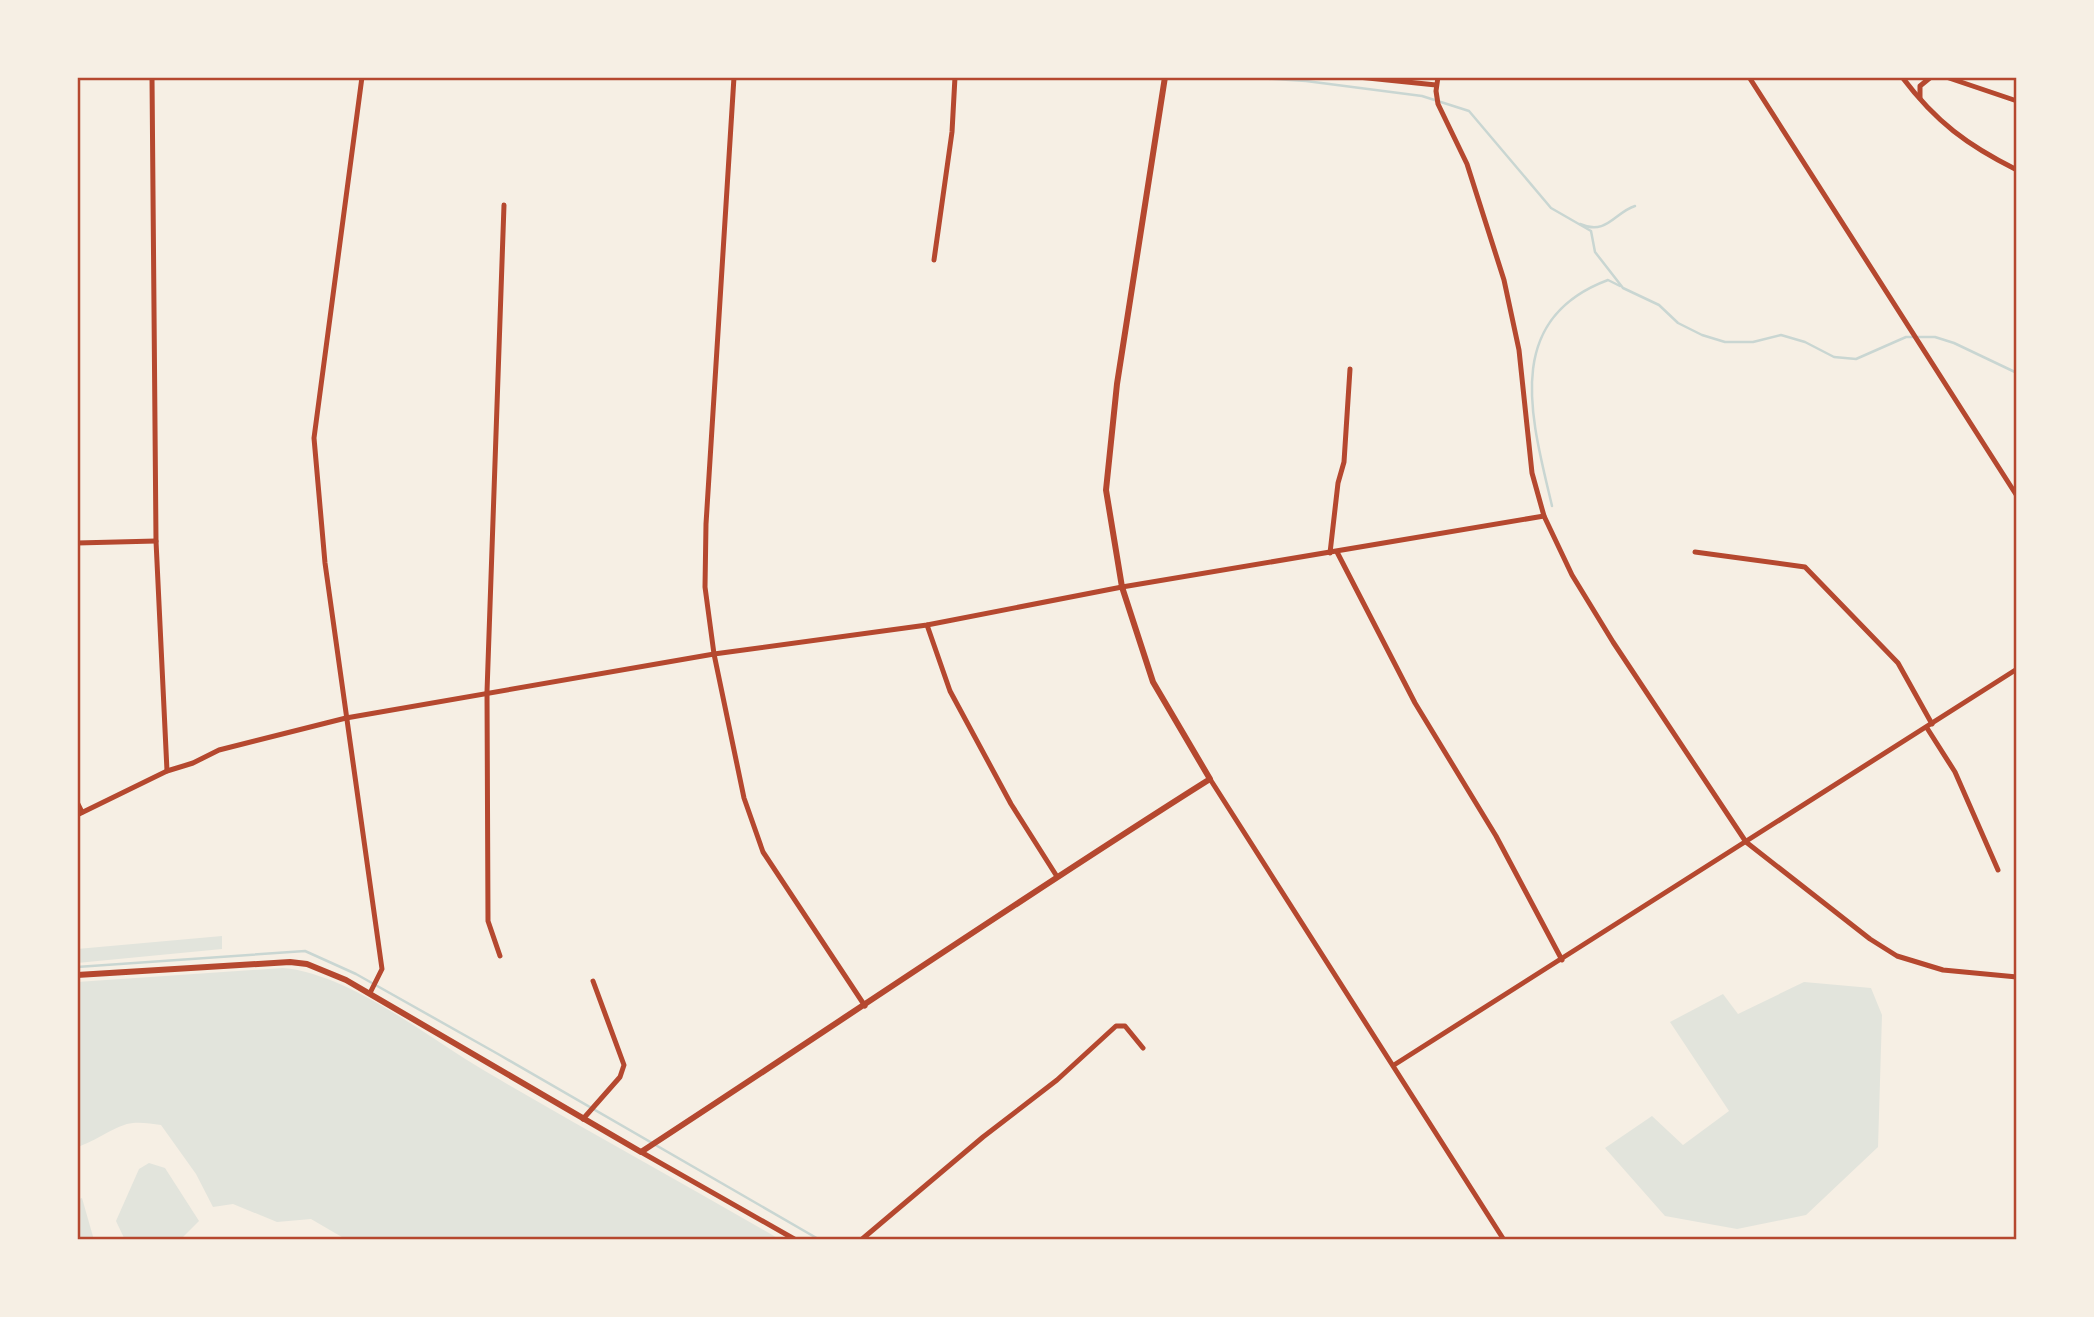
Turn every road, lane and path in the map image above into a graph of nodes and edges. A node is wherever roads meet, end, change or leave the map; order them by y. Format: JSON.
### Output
{"nodes":[{"id":1,"x":152,"y":77,"type":"edge"},
{"id":2,"x":362,"y":77,"type":"edge"},
{"id":3,"x":734,"y":77,"type":"edge"},
{"id":4,"x":956,"y":77,"type":"edge"},
{"id":5,"x":1165,"y":77,"type":"edge"},
{"id":6,"x":1359,"y":77,"type":"edge"},
{"id":7,"x":1438,"y":77,"type":"edge"},
{"id":8,"x":1749,"y":77,"type":"edge"},
{"id":9,"x":1902,"y":77,"type":"edge"},
{"id":10,"x":1931,"y":77,"type":"edge"},
{"id":11,"x":1947,"y":77,"type":"edge"},
{"id":12,"x":1436,"y":85,"type":"junction"},
{"id":13,"x":2017,"y":101,"type":"edge"},
{"id":14,"x":1923,"y":104,"type":"junction"},
{"id":15,"x":2017,"y":170,"type":"edge"},
{"id":16,"x":504,"y":205,"type":"dead end"},
{"id":17,"x":934,"y":260,"type":"dead end"},
{"id":18,"x":1350,"y":369,"type":"dead end"},
{"id":19,"x":2017,"y":496,"type":"edge"},
{"id":20,"x":1544,"y":516,"type":"junction"},
{"id":21,"x":156,"y":541,"type":"junction"},
{"id":22,"x":77,"y":543,"type":"edge"},
{"id":23,"x":1333,"y":552,"type":"junction"},
{"id":24,"x":1695,"y":552,"type":"dead end"},
{"id":25,"x":1122,"y":587,"type":"junction"},
{"id":26,"x":927,"y":625,"type":"junction"},
{"id":27,"x":714,"y":654,"type":"junction"},
{"id":28,"x":2017,"y":669,"type":"edge"},
{"id":29,"x":487,"y":692,"type":"junction"},
{"id":30,"x":346,"y":718,"type":"junction"},
{"id":31,"x":1930,"y":726,"type":"junction"},
{"id":32,"x":167,"y":771,"type":"junction"},
{"id":33,"x":1210,"y":779,"type":"junction"},
{"id":34,"x":77,"y":802,"type":"edge"},
{"id":35,"x":79,"y":814,"type":"edge"},
{"id":36,"x":1746,"y":842,"type":"junction"},
{"id":37,"x":1998,"y":870,"type":"dead end"},
{"id":38,"x":1056,"y":875,"type":"junction"},
{"id":39,"x":500,"y":956,"type":"dead end"},
{"id":40,"x":1562,"y":960,"type":"junction"},
{"id":41,"x":77,"y":975,"type":"edge"},
{"id":42,"x":2017,"y":977,"type":"edge"},
{"id":43,"x":593,"y":981,"type":"dead end"},
{"id":44,"x":370,"y":993,"type":"junction"},
{"id":45,"x":865,"y":1006,"type":"junction"},
{"id":46,"x":1143,"y":1048,"type":"dead end"},
{"id":47,"x":1394,"y":1065,"type":"junction"},
{"id":48,"x":583,"y":1119,"type":"junction"},
{"id":49,"x":641,"y":1152,"type":"junction"},
{"id":50,"x":796,"y":1240,"type":"edge"},
{"id":51,"x":861,"y":1240,"type":"edge"},
{"id":52,"x":1504,"y":1240,"type":"edge"}],
"edges":[{"from":1,"to":21,"type":"street"},
{"from":2,"to":30,"type":"street"},
{"from":3,"to":27,"type":"street"},
{"from":4,"to":17,"type":"street"},
{"from":5,"to":25,"type":"street"},
{"from":6,"to":12,"type":"street"},
{"from":7,"to":12,"type":"street"},
{"from":8,"to":19,"type":"street"},
{"from":9,"to":14,"type":"street"},
{"from":10,"to":14,"type":"street"},
{"from":11,"to":13,"type":"street"},
{"from":12,"to":20,"type":"street"},
{"from":14,"to":15,"type":"street"},
{"from":16,"to":29,"type":"street"},
{"from":18,"to":23,"type":"street"},
{"from":20,"to":23,"type":"street"},
{"from":20,"to":36,"type":"street"},
{"from":21,"to":22,"type":"street"},
{"from":21,"to":32,"type":"street"},
{"from":23,"to":25,"type":"street"},
{"from":23,"to":40,"type":"street"},
{"from":24,"to":31,"type":"street"},
{"from":25,"to":26,"type":"street"},
{"from":25,"to":33,"type":"street"},
{"from":26,"to":27,"type":"street"},
{"from":26,"to":38,"type":"street"},
{"from":27,"to":29,"type":"street"},
{"from":27,"to":45,"type":"street"},
{"from":28,"to":31,"type":"street"},
{"from":29,"to":30,"type":"street"},
{"from":29,"to":39,"type":"street"},
{"from":30,"to":32,"type":"street"},
{"from":30,"to":44,"type":"street"},
{"from":31,"to":36,"type":"street"},
{"from":31,"to":37,"type":"street"},
{"from":32,"to":35,"type":"street"},
{"from":33,"to":38,"type":"street"},
{"from":33,"to":47,"type":"street"},
{"from":34,"to":35,"type":"street"},
{"from":36,"to":40,"type":"street"},
{"from":36,"to":42,"type":"street"},
{"from":38,"to":45,"type":"street"},
{"from":40,"to":47,"type":"street"},
{"from":41,"to":44,"type":"street"},
{"from":43,"to":48,"type":"street"},
{"from":44,"to":48,"type":"street"},
{"from":45,"to":49,"type":"street"},
{"from":46,"to":51,"type":"street"},
{"from":47,"to":52,"type":"street"},
{"from":48,"to":49,"type":"street"},
{"from":49,"to":50,"type":"street"}]}
